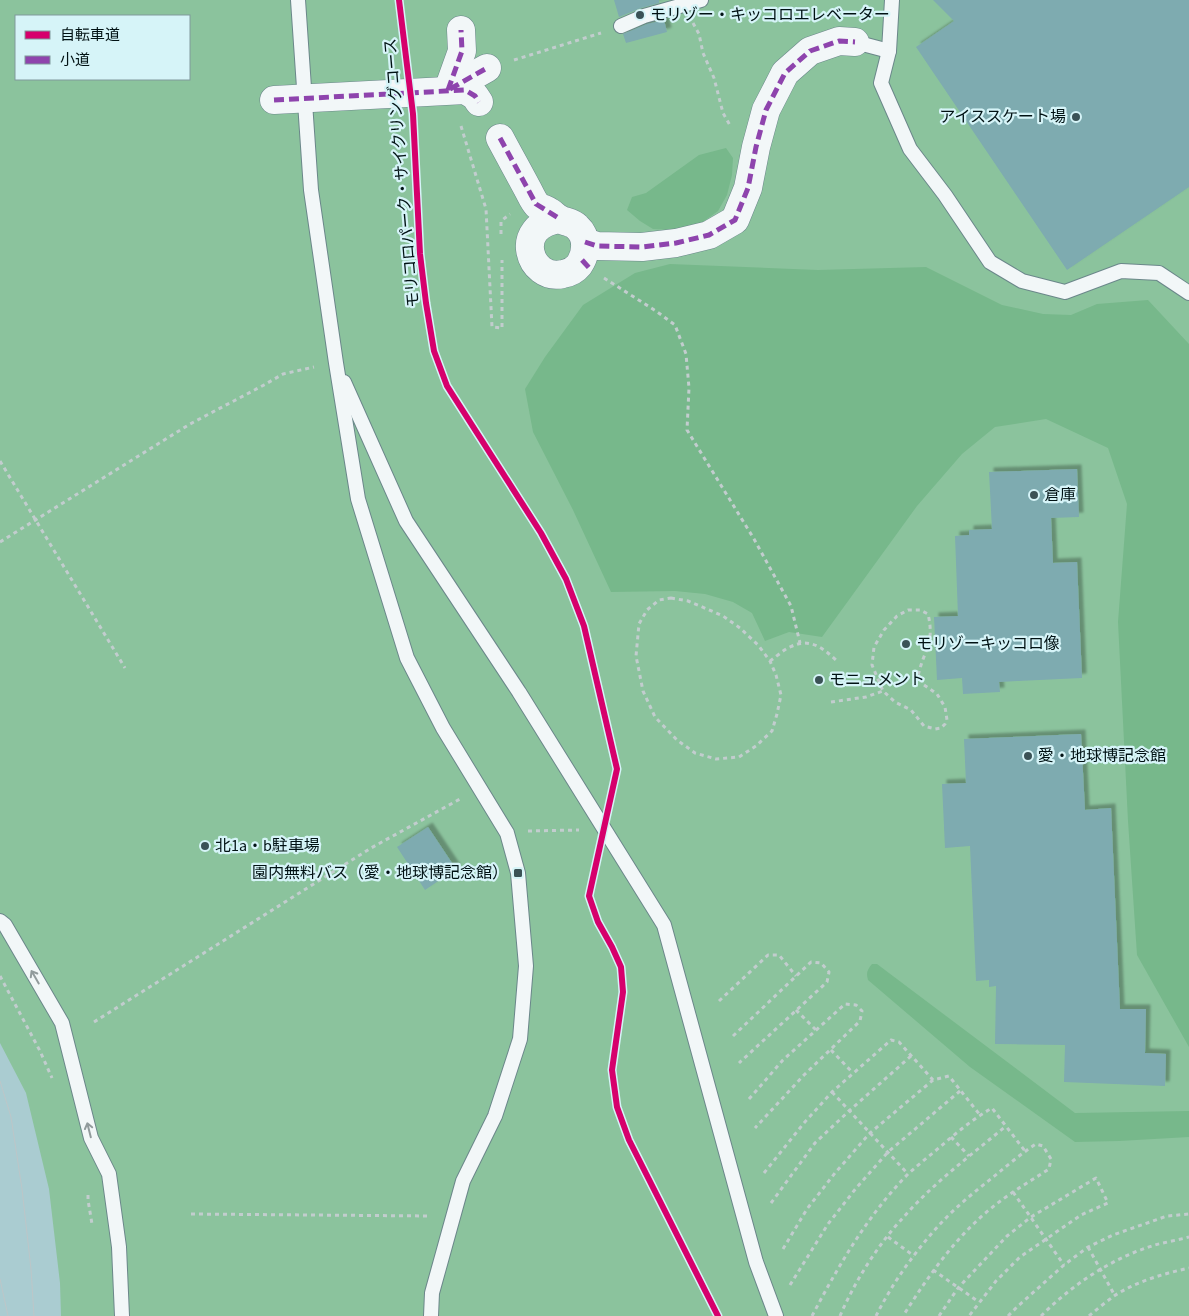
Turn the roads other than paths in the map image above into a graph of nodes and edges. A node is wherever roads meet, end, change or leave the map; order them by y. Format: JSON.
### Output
{"nodes":[{"id":1,"x":298,"y":0,"type":"edge"},
{"id":2,"x":701,"y":0,"type":"edge"},
{"id":3,"x":892,"y":0,"type":"edge"},
{"id":4,"x":621,"y":26,"type":"road end"},
{"id":5,"x":462,"y":30,"type":"dead end"},
{"id":6,"x":855,"y":42,"type":"joint"},
{"id":7,"x":889,"y":51,"type":"junction"},
{"id":8,"x":487,"y":68,"type":"road end"},
{"id":9,"x":448,"y":90,"type":"junction"},
{"id":10,"x":305,"y":98,"type":"junction"},
{"id":11,"x":274,"y":100,"type":"dead end"},
{"id":12,"x":479,"y":102,"type":"dead end"},
{"id":13,"x":500,"y":138,"type":"dead end"},
{"id":14,"x":560,"y":219,"type":"junction"},
{"id":15,"x":592,"y":263,"type":"junction"},
{"id":16,"x":1189,"y":293,"type":"edge"},
{"id":17,"x":336,"y":363,"type":"junction"},
{"id":18,"x":0,"y":921,"type":"edge"},
{"id":19,"x":122,"y":1316,"type":"edge"},
{"id":20,"x":430,"y":1316,"type":"edge"},
{"id":21,"x":776,"y":1316,"type":"edge"}],
"edges":[{"from":1,"to":10,"type":"lane"},
{"from":2,"to":4,"type":"lane"},
{"from":3,"to":7,"type":"lane"},
{"from":5,"to":9,"type":"street"},
{"from":6,"to":7,"type":"lane"},
{"from":6,"to":15,"type":"street"},
{"from":7,"to":16,"type":"lane"},
{"from":8,"to":9,"type":"street"},
{"from":9,"to":10,"type":"street"},
{"from":9,"to":12,"type":"street"},
{"from":10,"to":11,"type":"street"},
{"from":10,"to":17,"type":"lane"},
{"from":13,"to":14,"type":"street"},
{"from":14,"to":15,"type":"street"},
{"from":14,"to":15,"type":"street"},
{"from":17,"to":20,"type":"lane"},
{"from":17,"to":21,"type":"lane"},
{"from":19,"to":18,"type":"lane","one_way":true}]}
